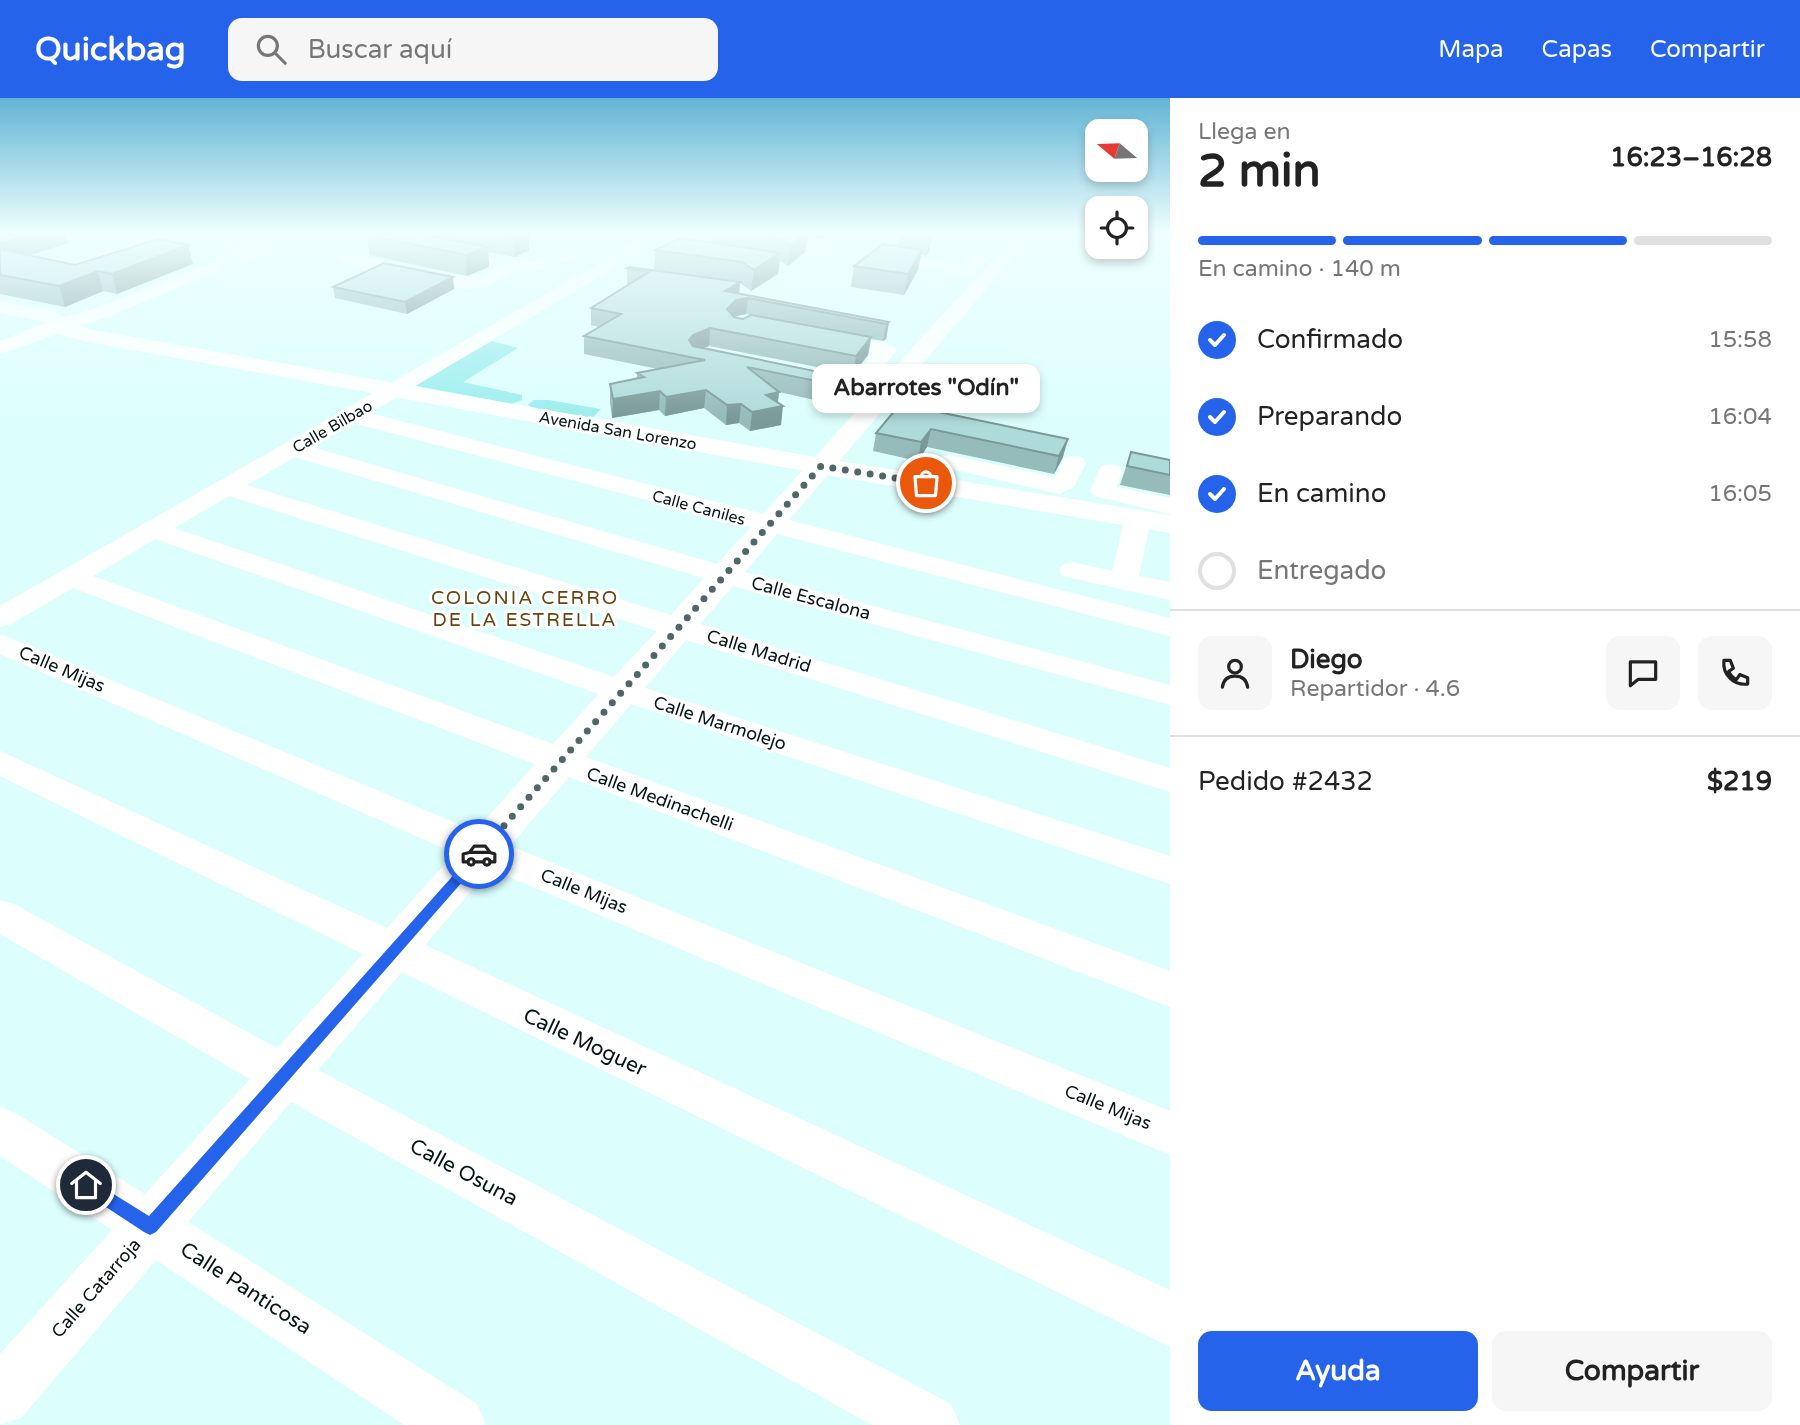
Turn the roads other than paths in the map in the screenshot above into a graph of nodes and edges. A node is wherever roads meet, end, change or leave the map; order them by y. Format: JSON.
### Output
{"nodes":[{"id":1,"x":147,"y":295,"type":"edge"},
{"id":2,"x":533,"y":295,"type":"edge"},
{"id":3,"x":958,"y":295,"type":"edge"},
{"id":4,"x":0,"y":307,"type":"edge"},
{"id":5,"x":0,"y":322,"type":"edge"},
{"id":6,"x":59,"y":327,"type":"junction"},
{"id":7,"x":807,"y":338,"type":"edge"},
{"id":8,"x":0,"y":348,"type":"edge"},
{"id":9,"x":897,"y":351,"type":"junction"},
{"id":10,"x":776,"y":371,"type":"edge"},
{"id":11,"x":394,"y":390,"type":"junction"},
{"id":12,"x":867,"y":399,"type":"junction"},
{"id":13,"x":350,"y":415,"type":"junction"},
{"id":14,"x":292,"y":449,"type":"junction"},
{"id":15,"x":1074,"y":463,"type":"dead end"},
{"id":16,"x":835,"y":468,"type":"junction"},
{"id":17,"x":1110,"y":471,"type":"dead end"},
{"id":18,"x":926,"y":483,"type":"junction"},
{"id":19,"x":227,"y":487,"type":"junction"},
{"id":20,"x":1170,"y":506,"type":"edge"},
{"id":21,"x":1138,"y":518,"type":"junction"},
{"id":22,"x":1170,"y":524,"type":"edge"},
{"id":23,"x":769,"y":525,"type":"junction"},
{"id":24,"x":153,"y":530,"type":"junction"},
{"id":25,"x":1073,"y":570,"type":"dead end"},
{"id":26,"x":725,"y":575,"type":"junction"},
{"id":27,"x":71,"y":577,"type":"junction"},
{"id":28,"x":1125,"y":582,"type":"junction"},
{"id":29,"x":1170,"y":592,"type":"edge"},
{"id":30,"x":0,"y":618,"type":"edge"},
{"id":31,"x":679,"y":627,"type":"junction"},
{"id":32,"x":1170,"y":627,"type":"edge"},
{"id":33,"x":0,"y":643,"type":"edge"},
{"id":34,"x":623,"y":691,"type":"junction"},
{"id":35,"x":1170,"y":695,"type":"edge"},
{"id":36,"x":0,"y":762,"type":"edge"},
{"id":37,"x":560,"y":762,"type":"junction"},
{"id":38,"x":1170,"y":780,"type":"edge"},
{"id":39,"x":483,"y":850,"type":"junction"},
{"id":40,"x":1170,"y":870,"type":"edge"},
{"id":41,"x":0,"y":915,"type":"edge"},
{"id":42,"x":394,"y":951,"type":"junction"},
{"id":43,"x":1170,"y":989,"type":"edge"},
{"id":44,"x":284,"y":1074,"type":"junction"},
{"id":45,"x":0,"y":1129,"type":"edge"},
{"id":46,"x":1170,"y":1133,"type":"edge"},
{"id":47,"x":150,"y":1227,"type":"junction"},
{"id":48,"x":1170,"y":1320,"type":"edge"},
{"id":49,"x":0,"y":1397,"type":"edge"},
{"id":50,"x":456,"y":1425,"type":"edge"},
{"id":51,"x":930,"y":1425,"type":"edge"}],
"edges":[{"from":1,"to":6,"type":"street"},
{"from":2,"to":11,"type":"street","name":"Calle Bilbao"},
{"from":3,"to":9,"type":"street","name":"Calle Catarroja"},
{"from":4,"to":6,"type":"main road","name":"Avenida San Lorenzo"},
{"from":5,"to":6,"type":"main road","name":"Avenida San Lorenzo"},
{"from":6,"to":8,"type":"street"},
{"from":6,"to":11,"type":"main road","name":"Avenida San Lorenzo"},
{"from":7,"to":9,"type":"street"},
{"from":9,"to":12,"type":"street","name":"Calle Catarroja"},
{"from":10,"to":12,"type":"street"},
{"from":11,"to":13,"type":"street","name":"Calle Bilbao"},
{"from":11,"to":16,"type":"main road","name":"Avenida San Lorenzo"},
{"from":12,"to":16,"type":"street","name":"Calle Catarroja"},
{"from":13,"to":14,"type":"street","name":"Calle Bilbao"},
{"from":13,"to":23,"type":"street","name":"Calle Caniles"},
{"from":14,"to":19,"type":"street","name":"Calle Bilbao"},
{"from":14,"to":26,"type":"street","name":"Calle Escalona"},
{"from":15,"to":18,"type":"street"},
{"from":16,"to":18,"type":"main road","name":"Avenida San Lorenzo"},
{"from":16,"to":23,"type":"street","name":"Calle Catarroja"},
{"from":17,"to":20,"type":"street"},
{"from":18,"to":21,"type":"main road","name":"Avenida San Lorenzo"},
{"from":19,"to":24,"type":"street","name":"Calle Bilbao"},
{"from":19,"to":31,"type":"street","name":"Calle Madrid"},
{"from":21,"to":22,"type":"main road","name":"Avenida San Lorenzo"},
{"from":21,"to":28,"type":"street"},
{"from":23,"to":26,"type":"street","name":"Calle Catarroja"},
{"from":23,"to":32,"type":"street","name":"Calle Caniles"},
{"from":24,"to":27,"type":"street","name":"Calle Bilbao"},
{"from":24,"to":34,"type":"street","name":"Calle Marmolejo"},
{"from":25,"to":28,"type":"street"},
{"from":26,"to":31,"type":"street","name":"Calle Catarroja"},
{"from":26,"to":35,"type":"street","name":"Calle Escalona"},
{"from":27,"to":30,"type":"street","name":"Calle Bilbao"},
{"from":27,"to":37,"type":"street","name":"Calle Medinachelli"},
{"from":28,"to":29,"type":"street"},
{"from":31,"to":34,"type":"street","name":"Calle Catarroja"},
{"from":31,"to":38,"type":"street","name":"Calle Madrid"},
{"from":33,"to":39,"type":"street","name":"Calle Mijas"},
{"from":34,"to":37,"type":"street","name":"Calle Catarroja"},
{"from":34,"to":40,"type":"street","name":"Calle Marmolejo"},
{"from":36,"to":42,"type":"street","name":"Calle Moguer"},
{"from":37,"to":39,"type":"street","name":"Calle Catarroja"},
{"from":37,"to":43,"type":"street","name":"Calle Medinachelli"},
{"from":39,"to":42,"type":"street","name":"Calle Catarroja"},
{"from":39,"to":46,"type":"street","name":"Calle Mijas"},
{"from":41,"to":44,"type":"street","name":"Calle Osuna"},
{"from":42,"to":44,"type":"street","name":"Calle Catarroja"},
{"from":42,"to":48,"type":"street","name":"Calle Moguer"},
{"from":44,"to":47,"type":"street","name":"Calle Catarroja"},
{"from":44,"to":51,"type":"street","name":"Calle Osuna"},
{"from":45,"to":47,"type":"street","name":"Calle Panticosa"},
{"from":47,"to":49,"type":"street","name":"Calle Catarroja"},
{"from":47,"to":50,"type":"street","name":"Calle Panticosa"}]}
